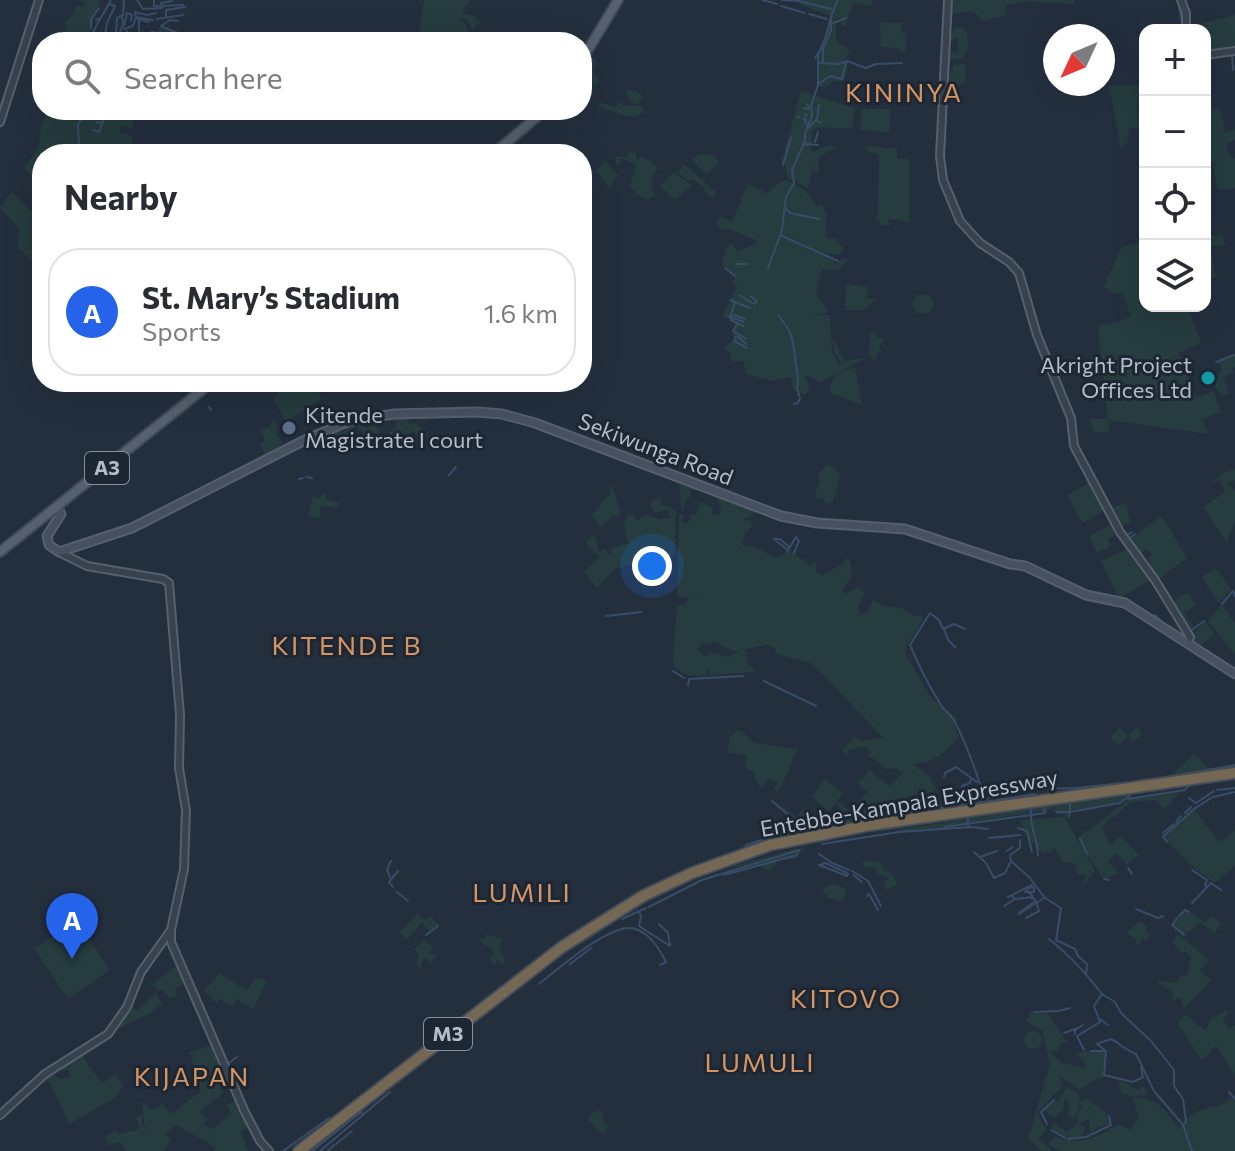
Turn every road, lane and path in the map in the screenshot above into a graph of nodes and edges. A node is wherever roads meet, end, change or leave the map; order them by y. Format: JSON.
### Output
{"nodes":[{"id":1,"x":39,"y":0,"type":"edge"},
{"id":2,"x":618,"y":0,"type":"edge"},
{"id":3,"x":948,"y":0,"type":"edge"},
{"id":4,"x":1180,"y":0,"type":"edge"},
{"id":5,"x":1185,"y":24,"type":"edge"},
{"id":6,"x":592,"y":43,"type":"edge"},
{"id":7,"x":1235,"y":51,"type":"edge"},
{"id":8,"x":1211,"y":53,"type":"edge"},
{"id":9,"x":533,"y":120,"type":"edge"},
{"id":10,"x":0,"y":122,"type":"edge"},
{"id":11,"x":505,"y":144,"type":"edge"},
{"id":12,"x":200,"y":392,"type":"edge"},
{"id":13,"x":57,"y":507,"type":"junction"},
{"id":14,"x":0,"y":552,"type":"edge"},
{"id":15,"x":59,"y":552,"type":"junction"},
{"id":16,"x":1189,"y":640,"type":"junction"},
{"id":17,"x":1235,"y":674,"type":"edge"},
{"id":18,"x":1235,"y":776,"type":"edge"},
{"id":19,"x":171,"y":930,"type":"junction"},
{"id":20,"x":0,"y":1115,"type":"edge"},
{"id":21,"x":269,"y":1151,"type":"edge"},
{"id":22,"x":299,"y":1151,"type":"edge"},
{"id":23,"x":308,"y":1151,"type":"edge"}],
"edges":[{"from":1,"to":10,"type":"street"},
{"from":2,"to":6,"type":"main road"},
{"from":3,"to":16,"type":"street"},
{"from":4,"to":5,"type":"street"},
{"from":7,"to":8,"type":"street"},
{"from":9,"to":11,"type":"main road"},
{"from":12,"to":13,"type":"main road","number":"A3"},
{"from":13,"to":14,"type":"main road","number":"A3"},
{"from":13,"to":15,"type":"main road"},
{"from":15,"to":16,"type":"main road","name":"Sekiwunga Road"},
{"from":15,"to":19,"type":"street"},
{"from":16,"to":17,"type":"main road","name":"Sekiwunga Road"},
{"from":18,"to":22,"type":"highway","name":"Entebbe-Kampala Expressway","number":"M3"},
{"from":18,"to":23,"type":"highway","name":"Entebbe-Kampala Expressway","number":"M3"},
{"from":19,"to":20,"type":"street"},
{"from":19,"to":21,"type":"street"}]}
